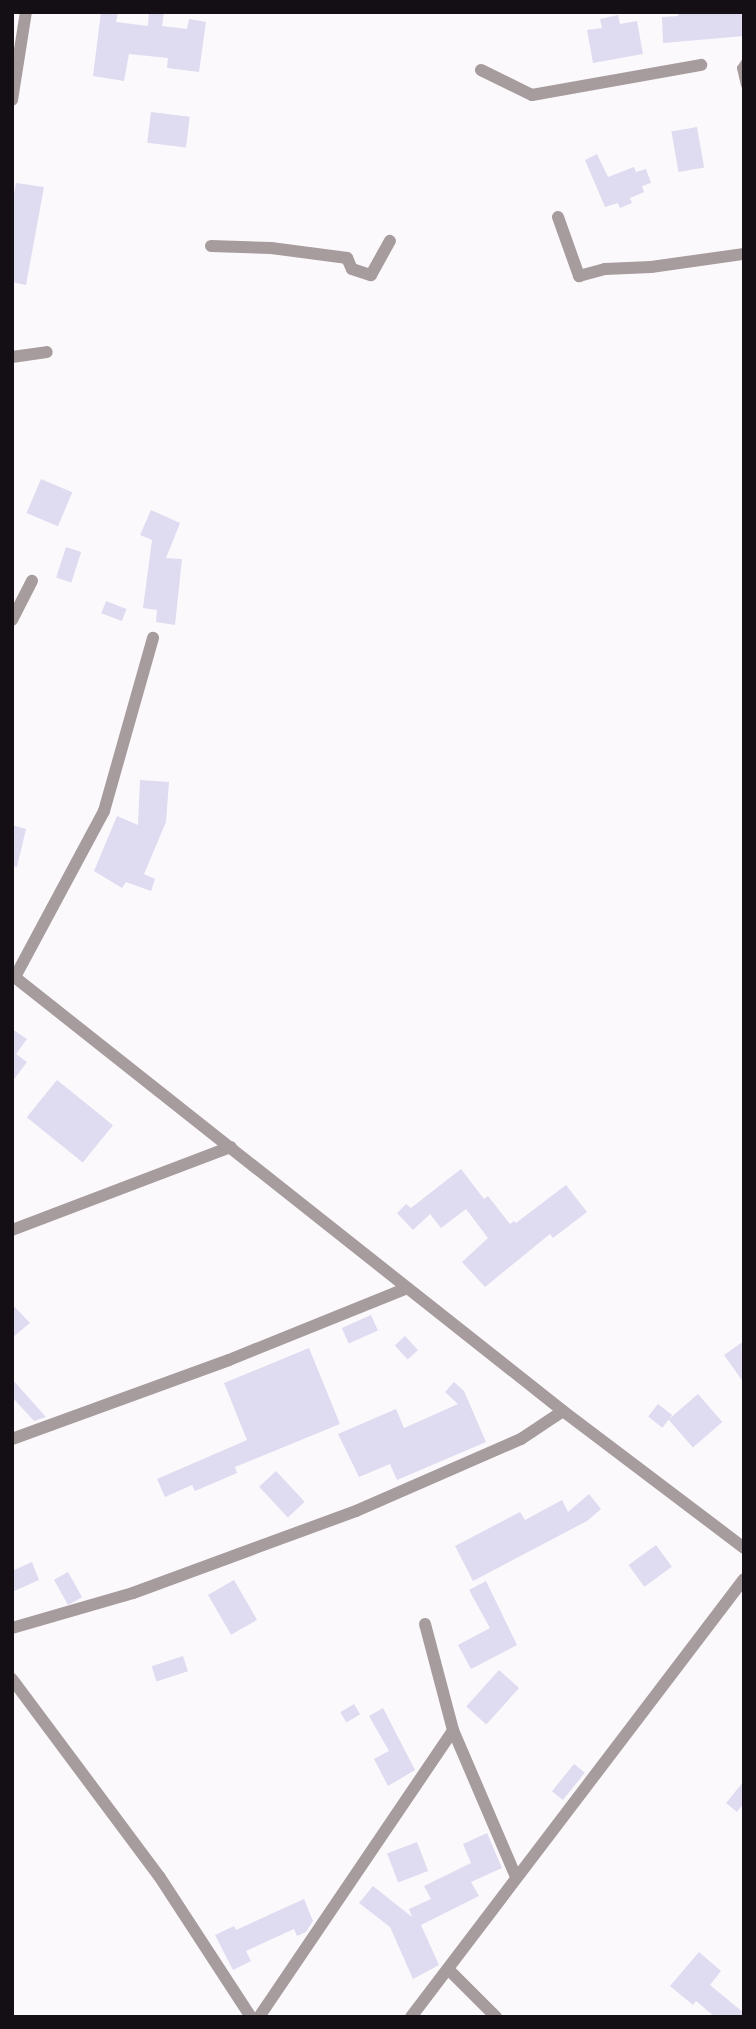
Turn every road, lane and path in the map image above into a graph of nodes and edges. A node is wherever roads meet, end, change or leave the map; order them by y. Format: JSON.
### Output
{"nodes":[{"id":1,"x":26,"y":12,"type":"edge"},
{"id":2,"x":744,"y":62,"type":"edge"},
{"id":3,"x":701,"y":65,"type":"dead end"},
{"id":4,"x":481,"y":70,"type":"dead end"},
{"id":5,"x":744,"y":86,"type":"edge"},
{"id":6,"x":12,"y":100,"type":"edge"},
{"id":7,"x":558,"y":218,"type":"dead end"},
{"id":8,"x":390,"y":241,"type":"dead end"},
{"id":9,"x":211,"y":246,"type":"dead end"},
{"id":10,"x":744,"y":254,"type":"edge"},
{"id":11,"x":47,"y":352,"type":"dead end"},
{"id":12,"x":12,"y":356,"type":"edge"},
{"id":13,"x":32,"y":581,"type":"dead end"},
{"id":14,"x":12,"y":620,"type":"edge"},
{"id":15,"x":153,"y":638,"type":"dead end"},
{"id":16,"x":14,"y":976,"type":"edge"},
{"id":17,"x":231,"y":1147,"type":"junction"},
{"id":18,"x":12,"y":1230,"type":"edge"},
{"id":19,"x":407,"y":1288,"type":"junction"},
{"id":20,"x":563,"y":1411,"type":"junction"},
{"id":21,"x":12,"y":1439,"type":"edge"},
{"id":22,"x":744,"y":1548,"type":"edge"},
{"id":23,"x":744,"y":1579,"type":"edge"},
{"id":24,"x":425,"y":1624,"type":"dead end"},
{"id":25,"x":12,"y":1628,"type":"edge"},
{"id":26,"x":12,"y":1679,"type":"edge"},
{"id":27,"x":453,"y":1730,"type":"junction"},
{"id":28,"x":516,"y":1877,"type":"junction"},
{"id":29,"x":448,"y":1969,"type":"junction"},
{"id":30,"x":251,"y":2017,"type":"edge"},
{"id":31,"x":259,"y":2017,"type":"edge"},
{"id":32,"x":411,"y":2017,"type":"edge"},
{"id":33,"x":496,"y":2017,"type":"edge"}],
"edges":[{"from":1,"to":6,"type":"street"},
{"from":2,"to":5,"type":"lane"},
{"from":3,"to":4,"type":"street"},
{"from":7,"to":10,"type":"street"},
{"from":8,"to":9,"type":"street"},
{"from":11,"to":12,"type":"street"},
{"from":13,"to":14,"type":"street"},
{"from":15,"to":16,"type":"street"},
{"from":16,"to":17,"type":"street"},
{"from":17,"to":18,"type":"street"},
{"from":17,"to":19,"type":"street"},
{"from":19,"to":20,"type":"street"},
{"from":19,"to":21,"type":"street"},
{"from":20,"to":22,"type":"street"},
{"from":20,"to":25,"type":"street"},
{"from":23,"to":28,"type":"street"},
{"from":24,"to":27,"type":"street"},
{"from":26,"to":30,"type":"street"},
{"from":27,"to":28,"type":"street"},
{"from":27,"to":31,"type":"street"},
{"from":28,"to":29,"type":"street"},
{"from":29,"to":32,"type":"street"},
{"from":29,"to":33,"type":"street"}]}
